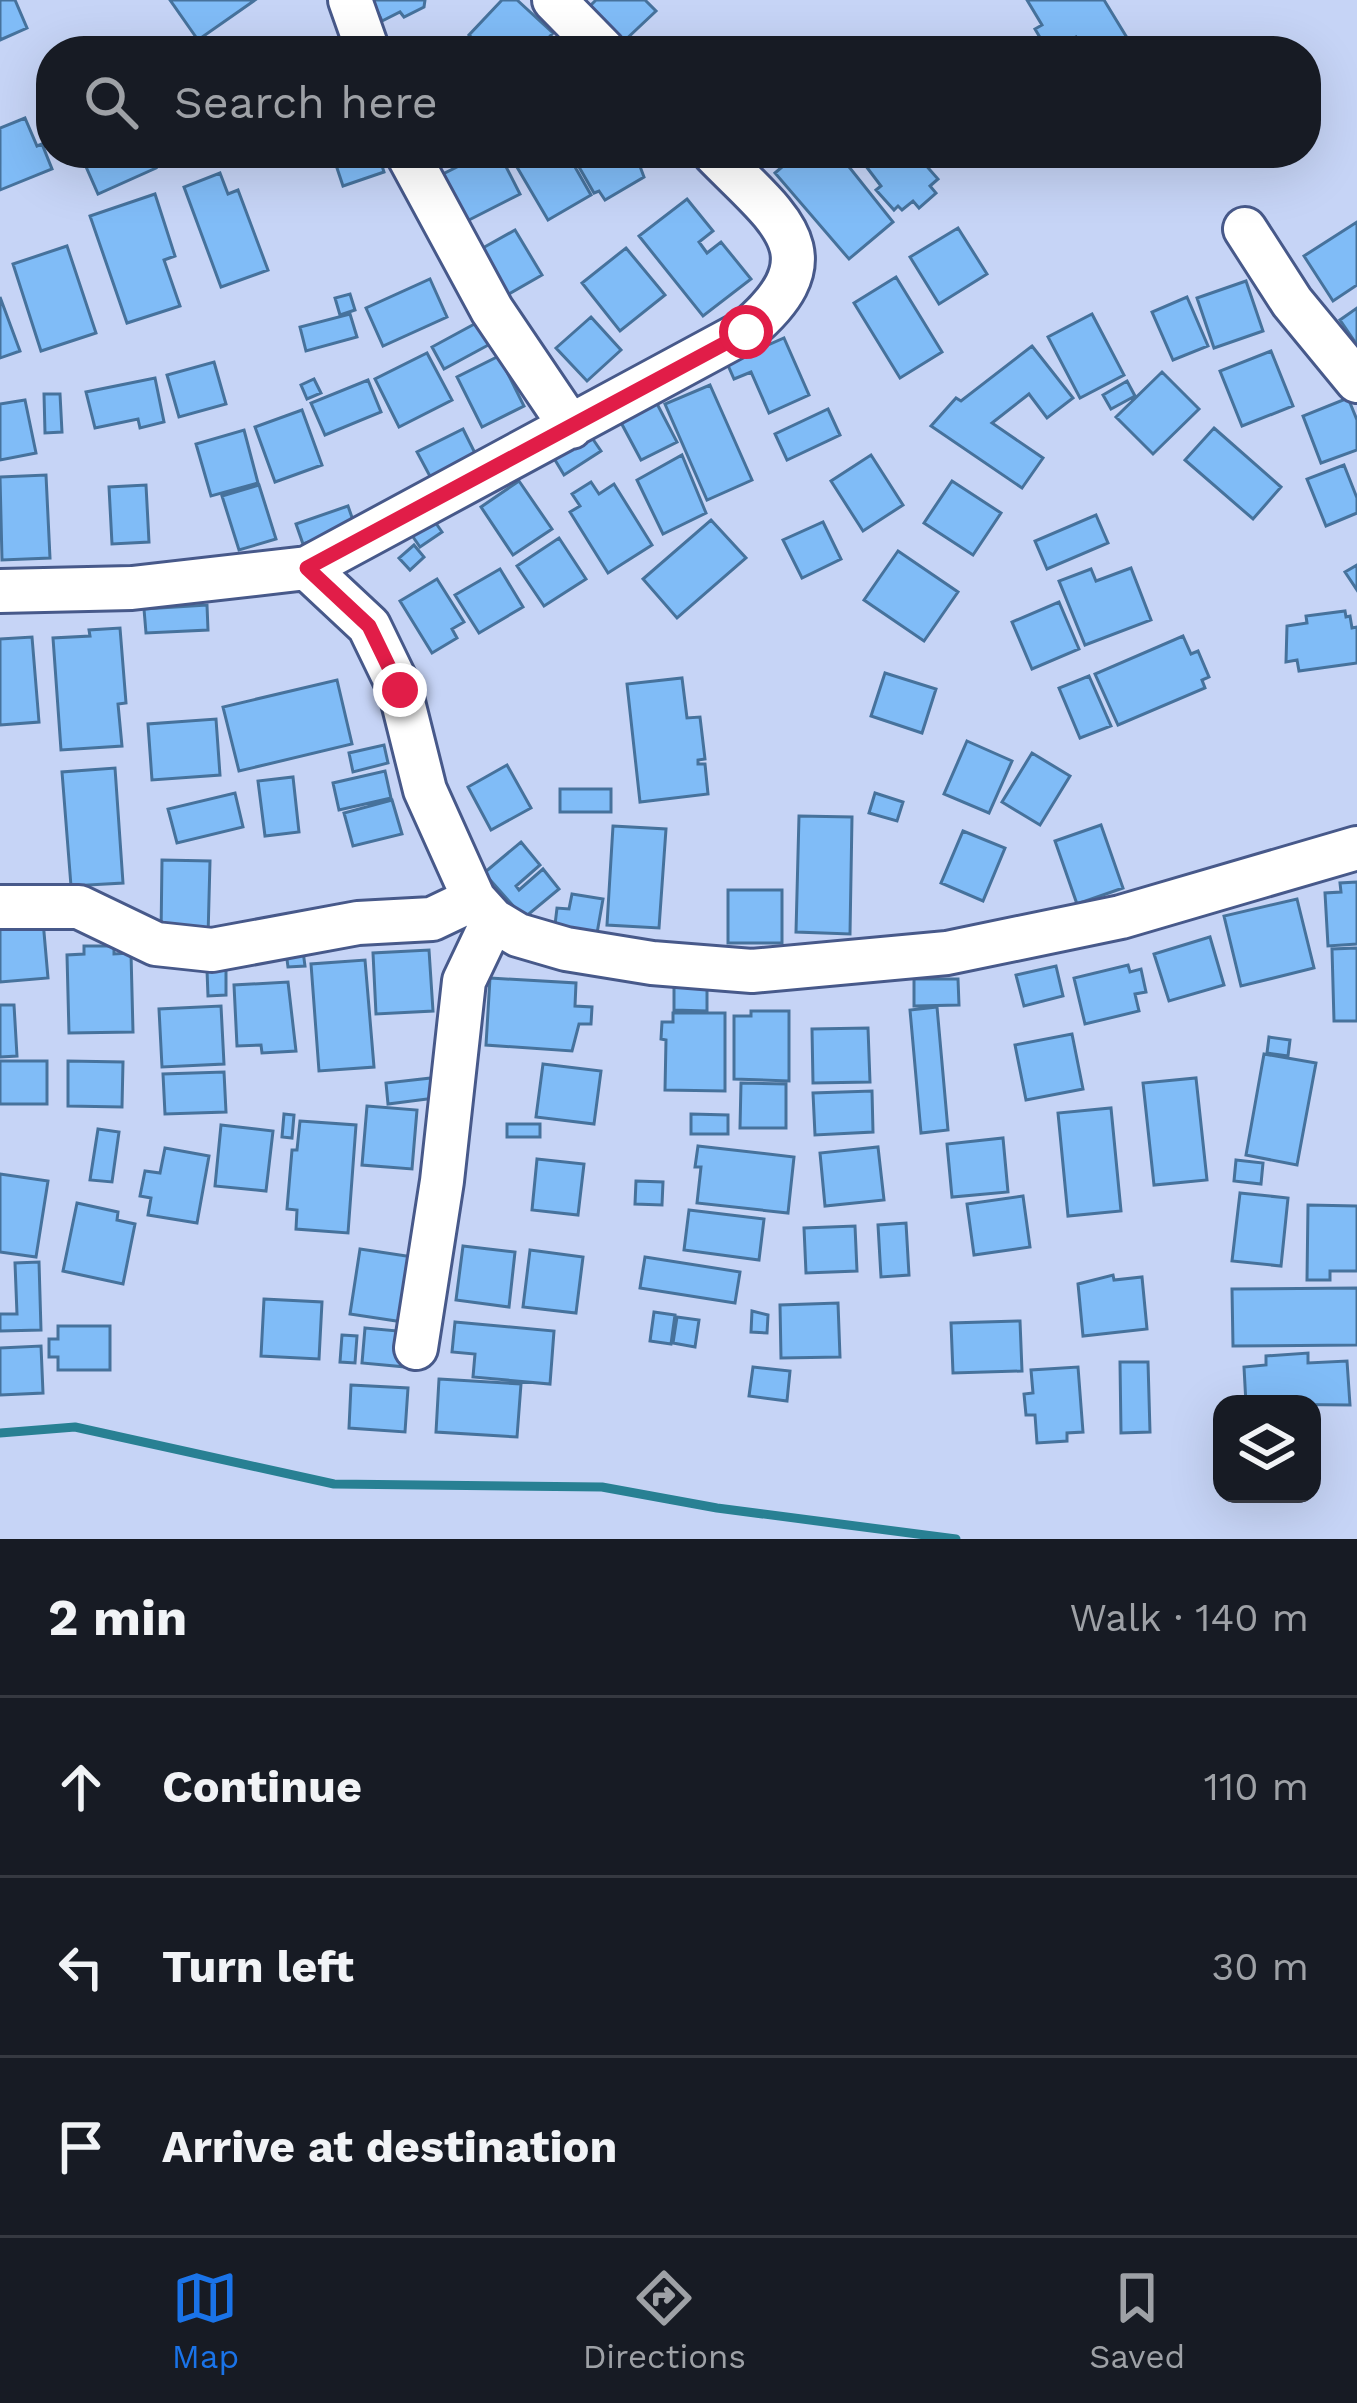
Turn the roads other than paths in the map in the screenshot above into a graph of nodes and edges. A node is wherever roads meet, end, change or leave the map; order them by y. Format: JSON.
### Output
{"nodes":[{"id":1,"x":350,"y":0,"type":"edge"},
{"id":2,"x":554,"y":0,"type":"edge"},
{"id":3,"x":363,"y":36,"type":"edge"},
{"id":4,"x":589,"y":36,"type":"edge"},
{"id":5,"x":415,"y":168,"type":"edge"},
{"id":6,"x":728,"y":168,"type":"edge"},
{"id":7,"x":1245,"y":229,"type":"dead end"},
{"id":8,"x":1357,"y":380,"type":"edge"},
{"id":9,"x":571,"y":427,"type":"junction"},
{"id":10,"x":307,"y":568,"type":"junction"},
{"id":11,"x":0,"y":591,"type":"edge"},
{"id":12,"x":1357,"y":848,"type":"edge"},
{"id":13,"x":0,"y":907,"type":"edge"},
{"id":14,"x":483,"y":909,"type":"junction"},
{"id":15,"x":416,"y":1348,"type":"dead end"}],
"edges":[{"from":1,"to":3,"type":"street"},
{"from":2,"to":4,"type":"street"},
{"from":5,"to":9,"type":"street"},
{"from":6,"to":9,"type":"street"},
{"from":7,"to":8,"type":"street"},
{"from":9,"to":10,"type":"street"},
{"from":10,"to":11,"type":"street"},
{"from":10,"to":14,"type":"street"},
{"from":12,"to":14,"type":"street"},
{"from":13,"to":14,"type":"street"},
{"from":14,"to":15,"type":"street"}]}
